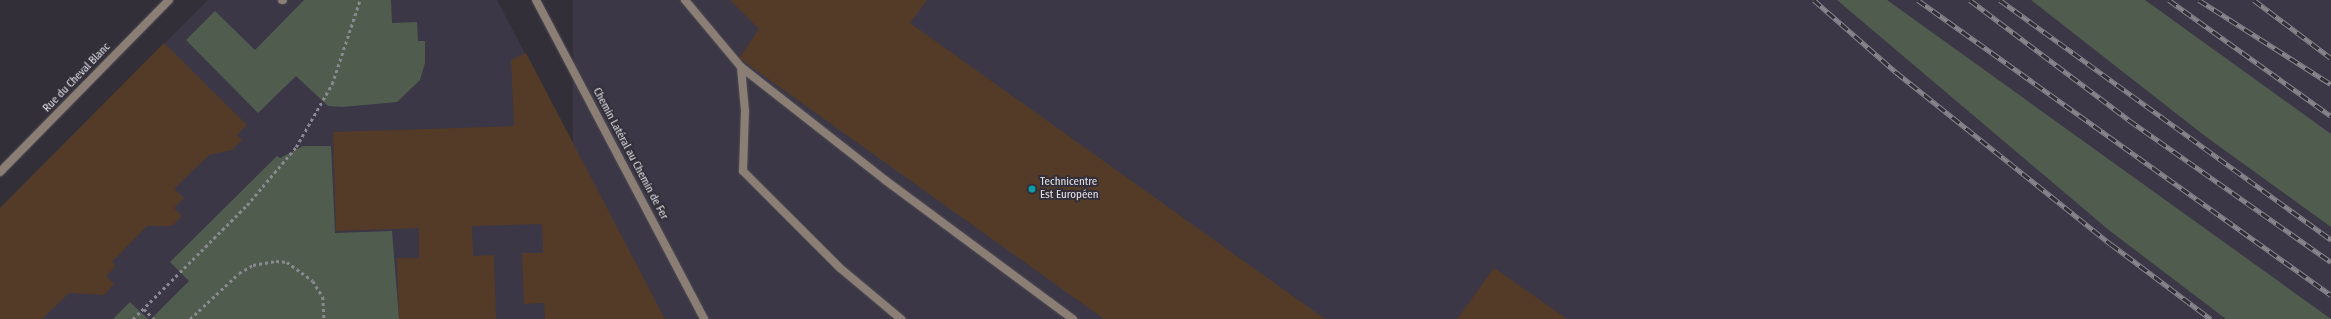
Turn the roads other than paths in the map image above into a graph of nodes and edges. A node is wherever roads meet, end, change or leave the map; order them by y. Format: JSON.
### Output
{"nodes":[{"id":1,"x":169,"y":0,"type":"edge"},
{"id":2,"x":536,"y":0,"type":"edge"},
{"id":3,"x":685,"y":0,"type":"edge"},
{"id":4,"x":742,"y":67,"type":"junction"},
{"id":5,"x":0,"y":172,"type":"edge"},
{"id":6,"x":704,"y":319,"type":"edge"},
{"id":7,"x":901,"y":319,"type":"edge"},
{"id":8,"x":1073,"y":319,"type":"edge"}],
"edges":[{"from":1,"to":5,"type":"street","name":"Rue du Cheval Blanc"},
{"from":2,"to":6,"type":"street","name":"Chemin Latéral au Chemin de Fer"},
{"from":3,"to":4,"type":"street"},
{"from":4,"to":7,"type":"street"},
{"from":4,"to":8,"type":"street"}]}
